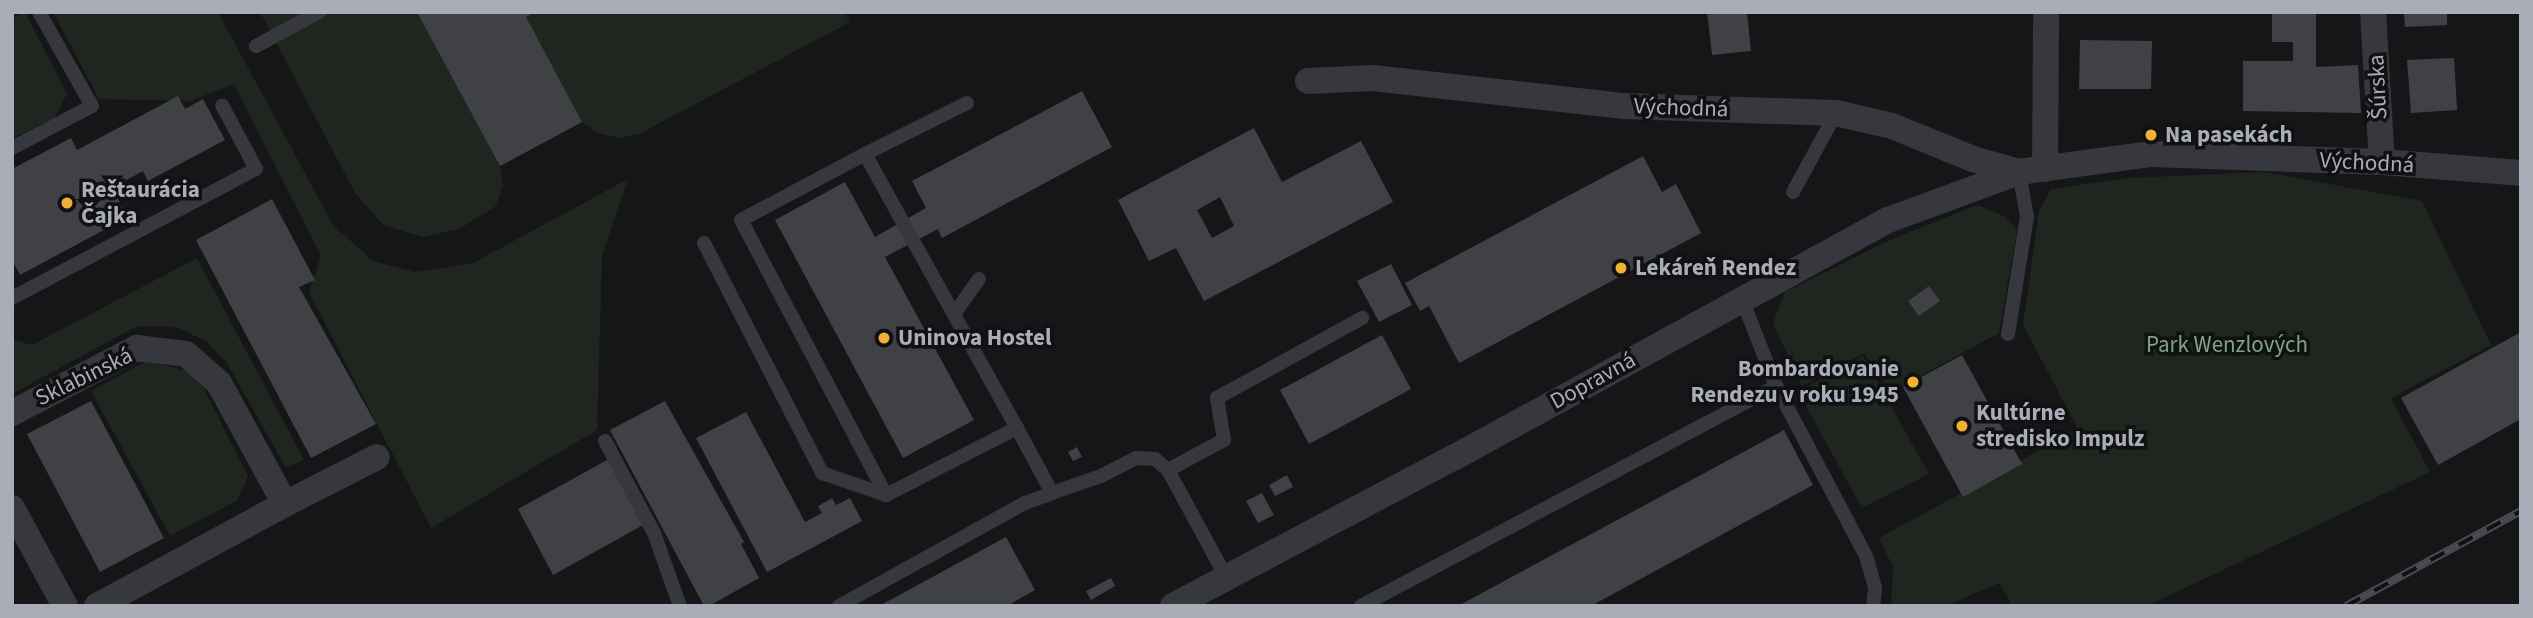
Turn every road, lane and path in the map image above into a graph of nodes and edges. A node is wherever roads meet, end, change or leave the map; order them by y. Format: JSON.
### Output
{"nodes":[{"id":1,"x":39,"y":12,"type":"edge"},
{"id":2,"x":319,"y":12,"type":"edge"},
{"id":3,"x":2046,"y":12,"type":"edge"},
{"id":4,"x":2373,"y":12,"type":"edge"},
{"id":5,"x":256,"y":46,"type":"dead end"},
{"id":6,"x":1308,"y":81,"type":"dead end"},
{"id":7,"x":967,"y":103,"type":"dead end"},
{"id":8,"x":222,"y":105,"type":"dead end"},
{"id":9,"x":1836,"y":113,"type":"junction"},
{"id":10,"x":12,"y":149,"type":"edge"},
{"id":11,"x":865,"y":154,"type":"junction"},
{"id":12,"x":2382,"y":162,"type":"junction"},
{"id":13,"x":2032,"y":170,"type":"junction"},
{"id":14,"x":2521,"y":173,"type":"edge"},
{"id":15,"x":1793,"y":192,"type":"dead end"},
{"id":16,"x":704,"y":243,"type":"dead end"},
{"id":17,"x":979,"y":279,"type":"dead end"},
{"id":18,"x":12,"y":299,"type":"edge"},
{"id":19,"x":1742,"y":299,"type":"junction"},
{"id":20,"x":954,"y":314,"type":"junction"},
{"id":21,"x":1362,"y":318,"type":"dead end"},
{"id":22,"x":2008,"y":334,"type":"dead end"},
{"id":23,"x":1776,"y":386,"type":"junction"},
{"id":24,"x":12,"y":412,"type":"edge"},
{"id":25,"x":1017,"y":428,"type":"junction"},
{"id":26,"x":605,"y":441,"type":"dead end"},
{"id":27,"x":377,"y":457,"type":"dead end"},
{"id":28,"x":1168,"y":470,"type":"junction"},
{"id":29,"x":1052,"y":493,"type":"junction"},
{"id":30,"x":886,"y":495,"type":"junction"},
{"id":31,"x":285,"y":504,"type":"junction"},
{"id":32,"x":12,"y":508,"type":"edge"},
{"id":33,"x":1226,"y":577,"type":"junction"},
{"id":34,"x":65,"y":606,"type":"edge"},
{"id":35,"x":97,"y":606,"type":"edge"},
{"id":36,"x":680,"y":606,"type":"edge"},
{"id":37,"x":839,"y":606,"type":"edge"},
{"id":38,"x":1173,"y":606,"type":"edge"},
{"id":39,"x":1361,"y":606,"type":"edge"},
{"id":40,"x":1873,"y":606,"type":"edge"}],
"edges":[{"from":1,"to":10,"type":"lane"},
{"from":2,"to":5,"type":"lane"},
{"from":3,"to":13,"type":"street"},
{"from":4,"to":12,"type":"street","name":"Šúrska"},
{"from":6,"to":9,"type":"street","name":"Východná"},
{"from":7,"to":11,"type":"lane"},
{"from":8,"to":18,"type":"lane"},
{"from":9,"to":13,"type":"street","name":"Východná"},
{"from":9,"to":15,"type":"lane"},
{"from":11,"to":20,"type":"lane"},
{"from":11,"to":30,"type":"lane"},
{"from":12,"to":13,"type":"street","name":"Východná"},
{"from":12,"to":14,"type":"street","name":"Východná"},
{"from":13,"to":19,"type":"street","name":"Dopravná"},
{"from":13,"to":22,"type":"lane"},
{"from":16,"to":30,"type":"lane"},
{"from":17,"to":20,"type":"lane"},
{"from":19,"to":23,"type":"lane"},
{"from":19,"to":33,"type":"street","name":"Dopravná"},
{"from":20,"to":25,"type":"lane"},
{"from":21,"to":28,"type":"lane"},
{"from":23,"to":39,"type":"lane"},
{"from":23,"to":40,"type":"lane"},
{"from":24,"to":31,"type":"street","name":"Sklabinská"},
{"from":25,"to":29,"type":"lane"},
{"from":25,"to":30,"type":"lane"},
{"from":26,"to":36,"type":"lane"},
{"from":27,"to":31,"type":"street"},
{"from":28,"to":29,"type":"lane"},
{"from":28,"to":33,"type":"lane"},
{"from":29,"to":37,"type":"lane"},
{"from":31,"to":35,"type":"street"},
{"from":32,"to":34,"type":"street"},
{"from":33,"to":38,"type":"street","name":"Dopravná"}]}
